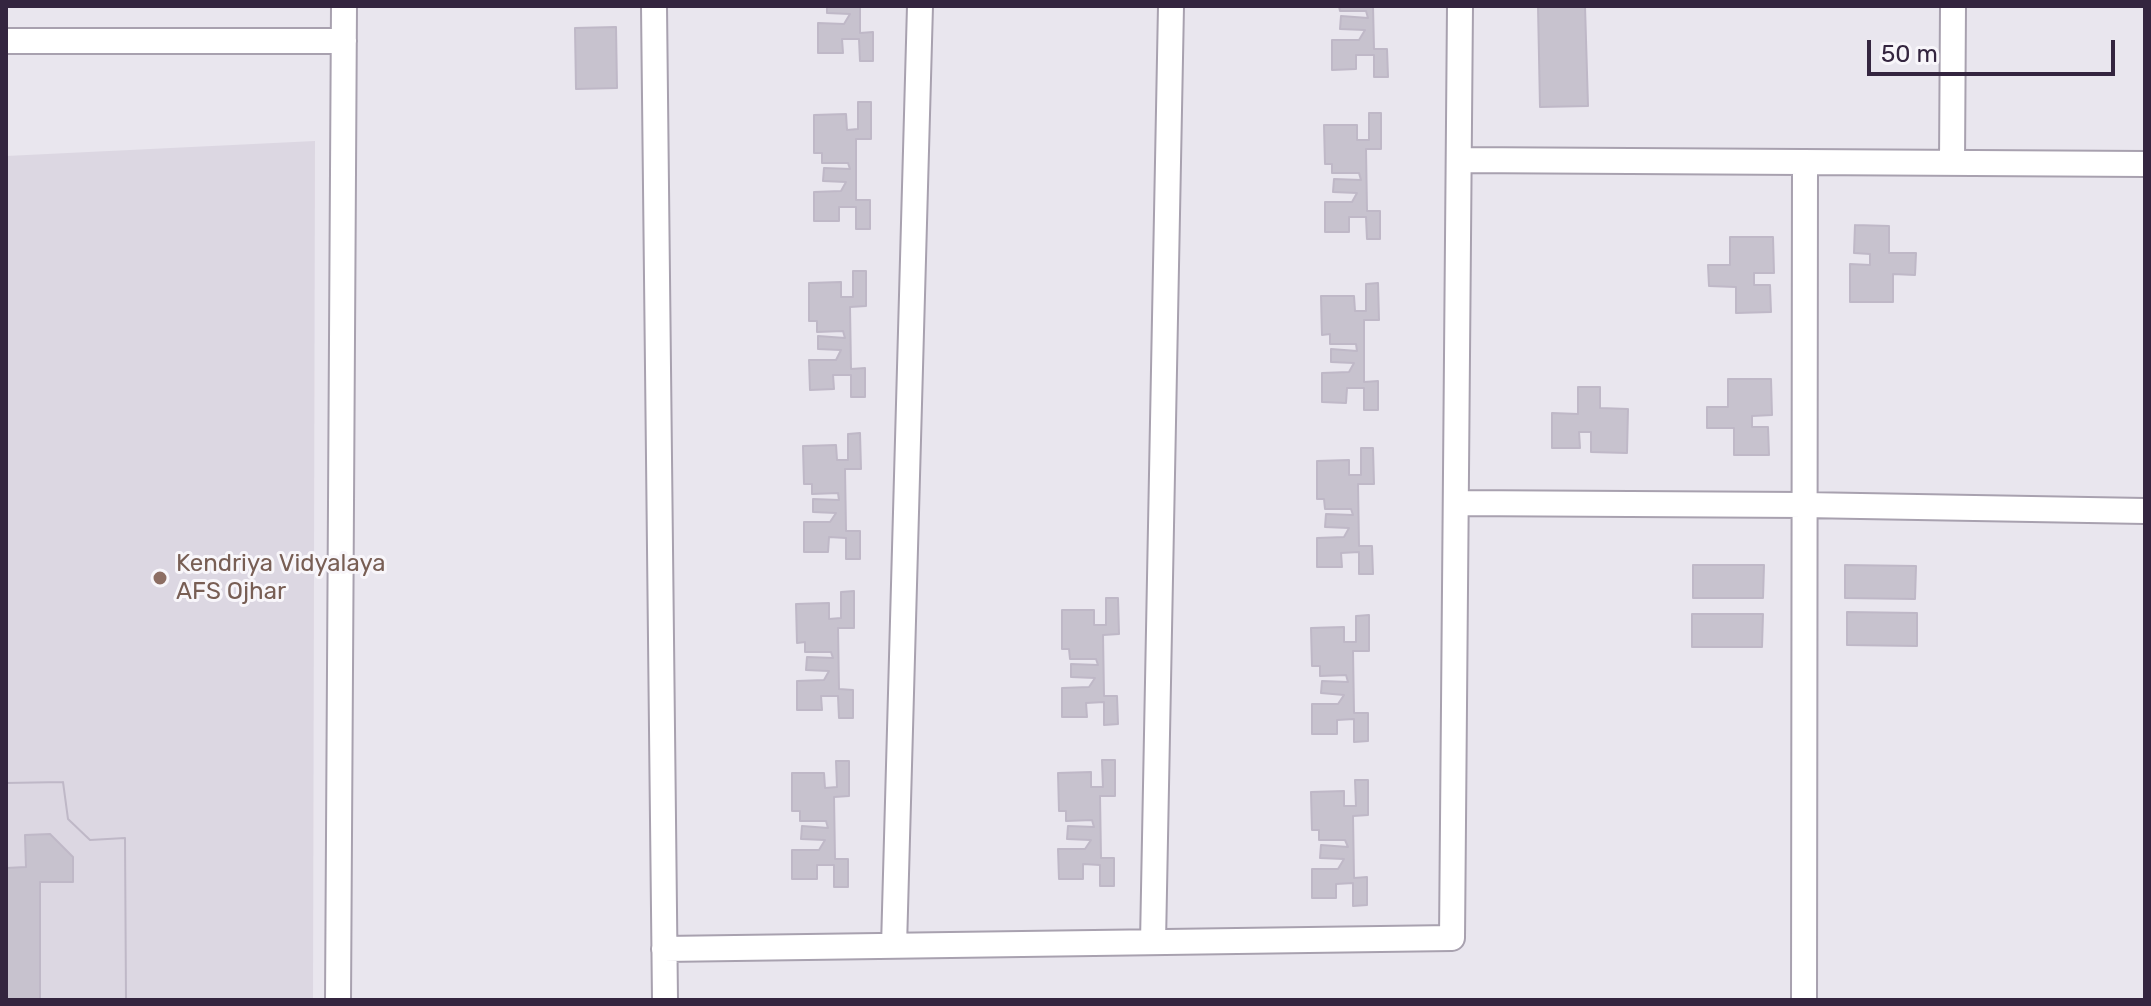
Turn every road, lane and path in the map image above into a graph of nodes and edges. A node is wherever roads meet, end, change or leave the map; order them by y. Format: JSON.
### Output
{"nodes":[{"id":1,"x":344,"y":6,"type":"edge"},
{"id":2,"x":654,"y":6,"type":"edge"},
{"id":3,"x":920,"y":6,"type":"edge"},
{"id":4,"x":1171,"y":6,"type":"edge"},
{"id":5,"x":1460,"y":6,"type":"edge"},
{"id":6,"x":1953,"y":6,"type":"edge"},
{"id":7,"x":6,"y":41,"type":"edge"},
{"id":8,"x":344,"y":41,"type":"junction"},
{"id":9,"x":1459,"y":160,"type":"junction"},
{"id":10,"x":1805,"y":162,"type":"junction"},
{"id":11,"x":1952,"y":163,"type":"junction"},
{"id":12,"x":2145,"y":164,"type":"edge"},
{"id":13,"x":1456,"y":503,"type":"junction"},
{"id":14,"x":1804,"y":505,"type":"junction"},
{"id":15,"x":2145,"y":511,"type":"edge"},
{"id":16,"x":1153,"y":942,"type":"junction"},
{"id":17,"x":894,"y":946,"type":"junction"},
{"id":18,"x":664,"y":949,"type":"junction"},
{"id":19,"x":665,"y":999,"type":"edge"},
{"id":20,"x":338,"y":1000,"type":"edge"},
{"id":21,"x":1804,"y":1000,"type":"edge"}],
"edges":[{"from":1,"to":8,"type":"street"},
{"from":2,"to":18,"type":"street"},
{"from":3,"to":17,"type":"street"},
{"from":4,"to":16,"type":"street"},
{"from":5,"to":9,"type":"street"},
{"from":6,"to":11,"type":"street"},
{"from":7,"to":8,"type":"street"},
{"from":8,"to":20,"type":"street"},
{"from":9,"to":10,"type":"street"},
{"from":9,"to":13,"type":"street"},
{"from":10,"to":11,"type":"street"},
{"from":10,"to":14,"type":"street"},
{"from":11,"to":12,"type":"street"},
{"from":13,"to":14,"type":"street"},
{"from":13,"to":16,"type":"street"},
{"from":14,"to":15,"type":"street"},
{"from":14,"to":21,"type":"street"},
{"from":16,"to":17,"type":"street"},
{"from":17,"to":18,"type":"street"},
{"from":18,"to":19,"type":"street"}]}
